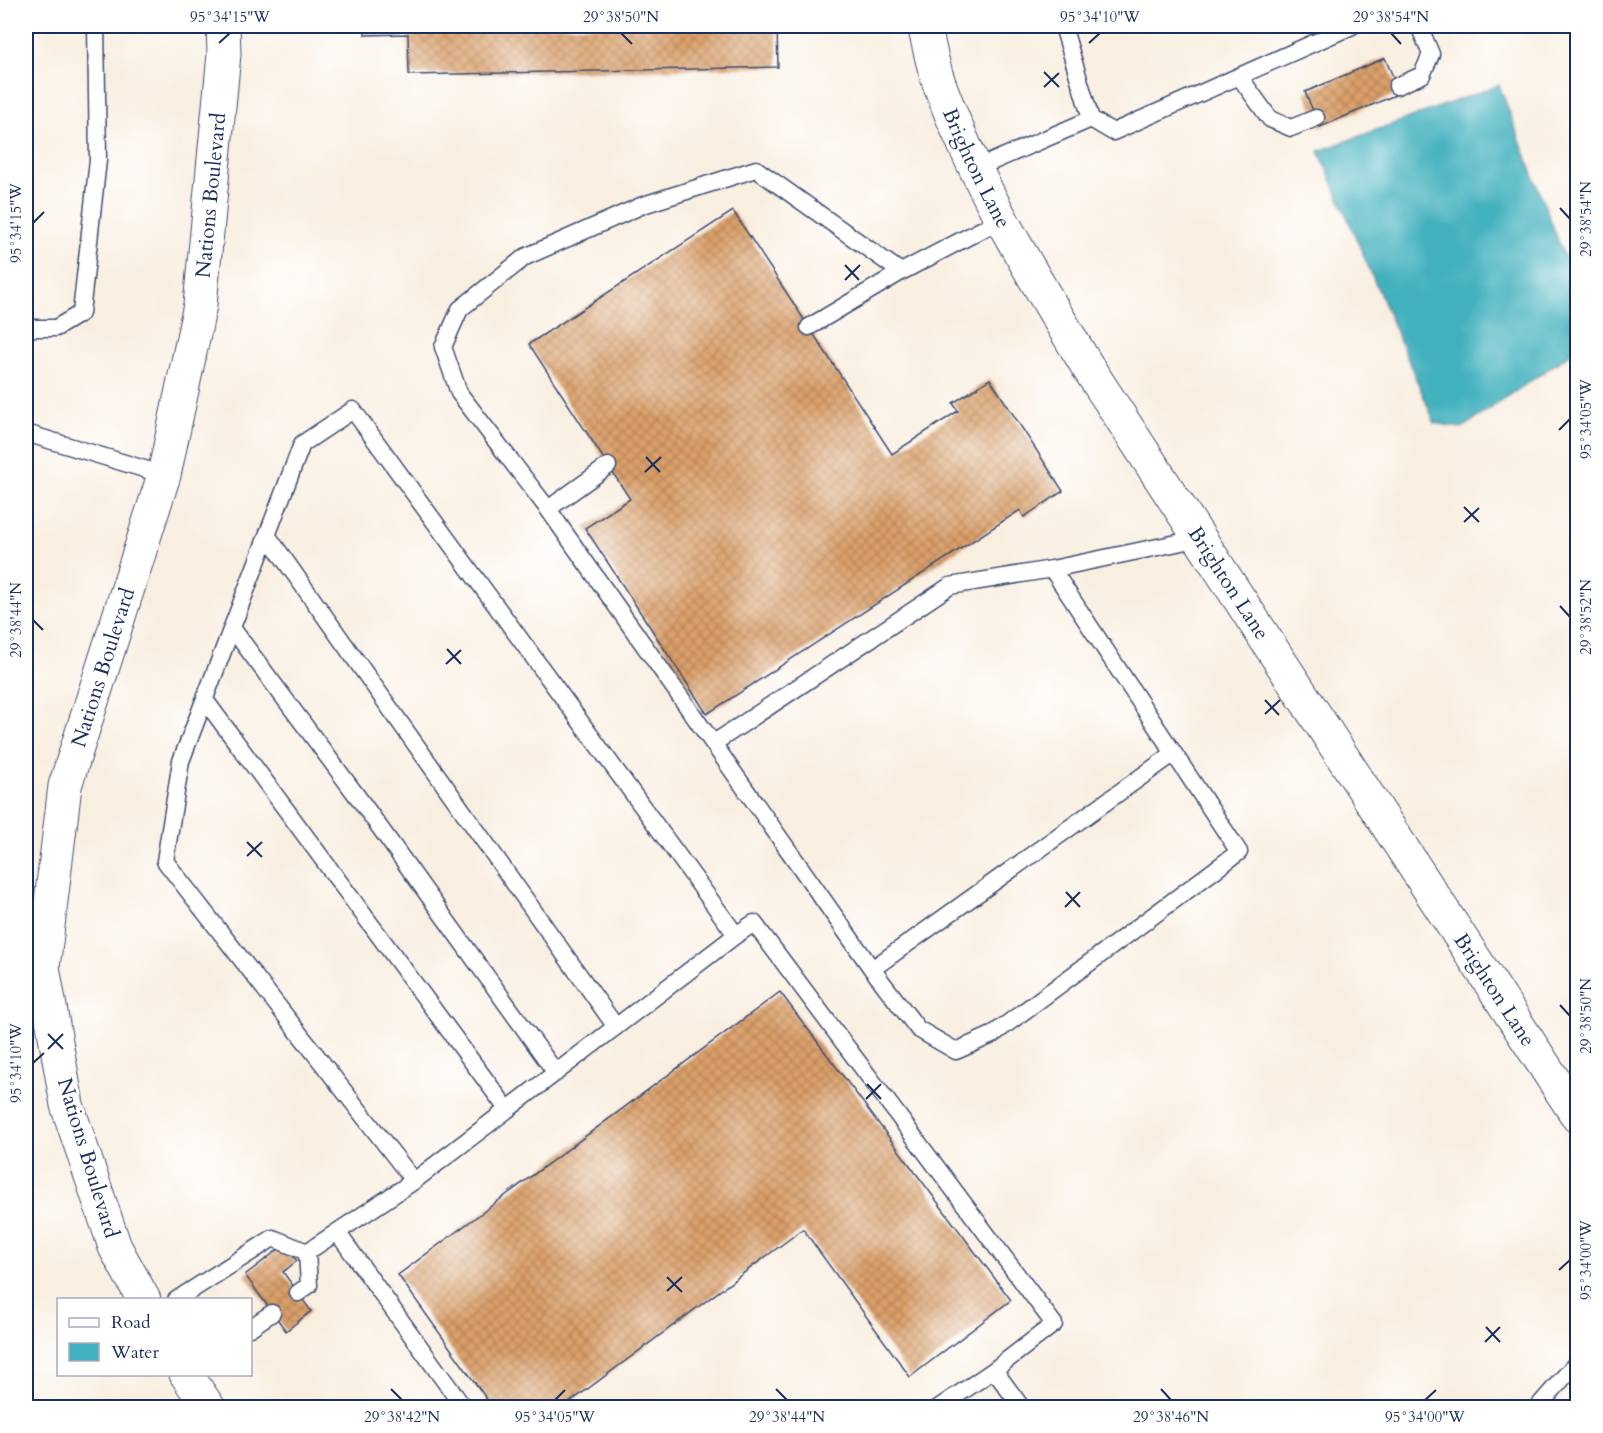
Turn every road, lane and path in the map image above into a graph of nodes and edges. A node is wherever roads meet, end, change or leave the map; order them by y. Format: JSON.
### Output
{"nodes":[{"id":1,"x":96,"y":26,"type":"edge"},
{"id":2,"x":223,"y":26,"type":"edge"},
{"id":3,"x":924,"y":26,"type":"edge"},
{"id":4,"x":1063,"y":26,"type":"edge"},
{"id":5,"x":1352,"y":26,"type":"edge"},
{"id":6,"x":1419,"y":26,"type":"edge"},
{"id":7,"x":1239,"y":76,"type":"junction"},
{"id":8,"x":1397,"y":86,"type":"dead end"},
{"id":9,"x":1316,"y":118,"type":"dead end"},
{"id":10,"x":1091,"y":119,"type":"junction"},
{"id":11,"x":975,"y":169,"type":"junction"},
{"id":12,"x":1000,"y":220,"type":"junction"},
{"id":13,"x":901,"y":272,"type":"junction"},
{"id":14,"x":809,"y":327,"type":"dead end"},
{"id":15,"x":26,"y":328,"type":"edge"},
{"id":16,"x":26,"y":433,"type":"edge"},
{"id":17,"x":608,"y":466,"type":"dead end"},
{"id":18,"x":164,"y":475,"type":"junction"},
{"id":19,"x":548,"y":508,"type":"junction"},
{"id":20,"x":267,"y":535,"type":"junction"},
{"id":21,"x":1201,"y":538,"type":"junction"},
{"id":22,"x":1052,"y":569,"type":"junction"},
{"id":23,"x":232,"y":628,"type":"junction"},
{"id":24,"x":205,"y":700,"type":"junction"},
{"id":25,"x":714,"y":743,"type":"junction"},
{"id":26,"x":1173,"y":754,"type":"junction"},
{"id":27,"x":736,"y":935,"type":"junction"},
{"id":28,"x":872,"y":969,"type":"junction"},
{"id":29,"x":616,"y":1028,"type":"junction"},
{"id":30,"x":556,"y":1073,"type":"junction"},
{"id":31,"x":507,"y":1109,"type":"junction"},
{"id":32,"x":1578,"y":1117,"type":"edge"},
{"id":33,"x":414,"y":1181,"type":"junction"},
{"id":34,"x":337,"y":1232,"type":"junction"},
{"id":35,"x":307,"y":1252,"type":"junction"},
{"id":36,"x":298,"y":1293,"type":"dead end"},
{"id":37,"x":143,"y":1298,"type":"edge"},
{"id":38,"x":178,"y":1298,"type":"edge"},
{"id":39,"x":272,"y":1313,"type":"dead end"},
{"id":40,"x":252,"y":1327,"type":"edge"},
{"id":41,"x":1578,"y":1361,"type":"edge"},
{"id":42,"x":994,"y":1370,"type":"junction"},
{"id":43,"x":187,"y":1376,"type":"edge"},
{"id":44,"x":209,"y":1407,"type":"edge"},
{"id":45,"x":464,"y":1407,"type":"edge"},
{"id":46,"x":938,"y":1407,"type":"edge"},
{"id":47,"x":1022,"y":1407,"type":"edge"},
{"id":48,"x":1537,"y":1407,"type":"edge"}],
"edges":[{"from":1,"to":15,"type":"lane"},
{"from":2,"to":18,"type":"street","name":"Nations Boulevard"},
{"from":3,"to":11,"type":"street","name":"Brighton Lane"},
{"from":4,"to":10,"type":"lane"},
{"from":5,"to":7,"type":"lane"},
{"from":6,"to":8,"type":"lane"},
{"from":7,"to":9,"type":"lane"},
{"from":7,"to":10,"type":"lane"},
{"from":10,"to":11,"type":"lane"},
{"from":11,"to":12,"type":"street","name":"Brighton Lane"},
{"from":12,"to":13,"type":"lane"},
{"from":12,"to":21,"type":"street","name":"Brighton Lane"},
{"from":13,"to":14,"type":"lane"},
{"from":13,"to":19,"type":"lane"},
{"from":16,"to":18,"type":"lane"},
{"from":17,"to":19,"type":"lane"},
{"from":18,"to":37,"type":"street","name":"Nations Boulevard"},
{"from":19,"to":25,"type":"lane"},
{"from":20,"to":23,"type":"lane"},
{"from":20,"to":27,"type":"lane"},
{"from":20,"to":29,"type":"lane"},
{"from":21,"to":22,"type":"lane"},
{"from":21,"to":32,"type":"street","name":"Brighton Lane"},
{"from":22,"to":25,"type":"lane"},
{"from":22,"to":26,"type":"lane"},
{"from":23,"to":24,"type":"lane"},
{"from":23,"to":30,"type":"lane"},
{"from":24,"to":31,"type":"lane"},
{"from":24,"to":33,"type":"lane"},
{"from":25,"to":28,"type":"lane"},
{"from":26,"to":28,"type":"lane"},
{"from":26,"to":28,"type":"lane"},
{"from":27,"to":29,"type":"lane"},
{"from":27,"to":42,"type":"lane"},
{"from":29,"to":30,"type":"lane"},
{"from":30,"to":31,"type":"lane"},
{"from":31,"to":33,"type":"lane"},
{"from":33,"to":34,"type":"lane"},
{"from":34,"to":35,"type":"lane"},
{"from":34,"to":45,"type":"lane"},
{"from":35,"to":36,"type":"lane"},
{"from":35,"to":38,"type":"lane"},
{"from":39,"to":40,"type":"lane"},
{"from":41,"to":48,"type":"lane"},
{"from":42,"to":46,"type":"lane"},
{"from":42,"to":47,"type":"lane"},
{"from":43,"to":44,"type":"street"}]}
